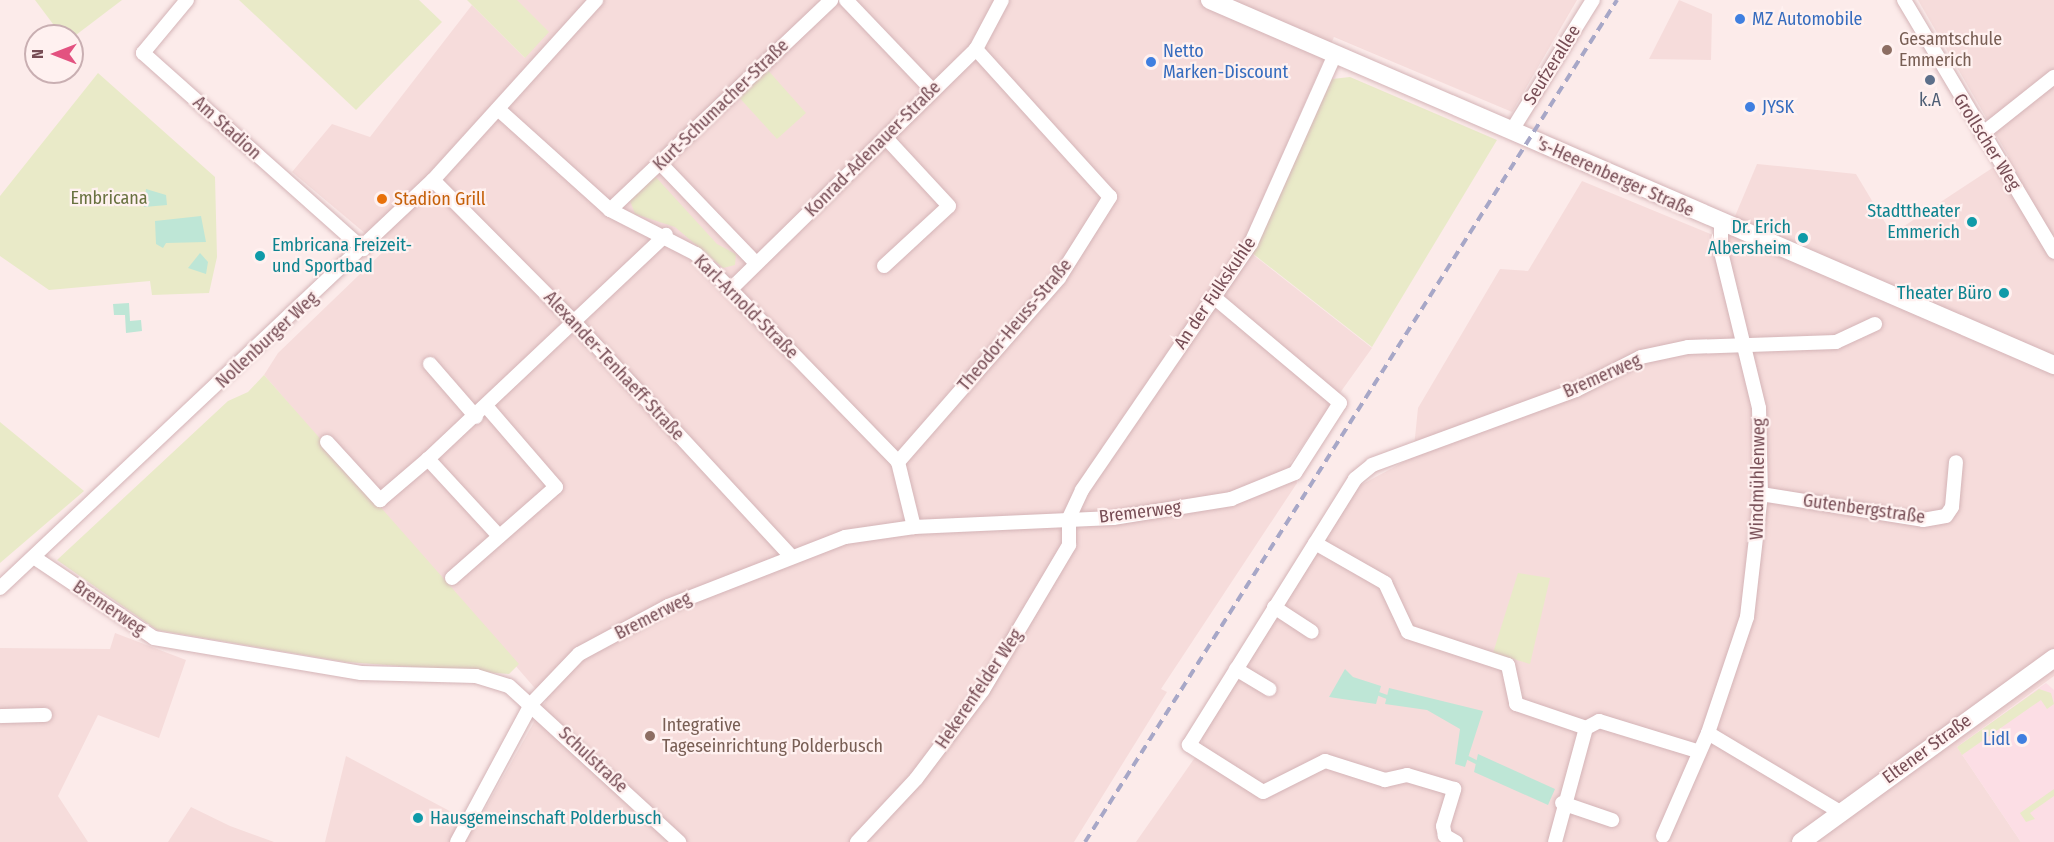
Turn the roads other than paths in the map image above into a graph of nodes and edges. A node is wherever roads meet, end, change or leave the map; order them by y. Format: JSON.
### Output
{"nodes":[{"id":1,"x":187,"y":0,"type":"edge"},
{"id":2,"x":596,"y":0,"type":"edge"},
{"id":3,"x":831,"y":0,"type":"edge"},
{"id":4,"x":846,"y":0,"type":"edge"},
{"id":5,"x":1002,"y":0,"type":"edge"},
{"id":6,"x":1210,"y":0,"type":"edge"},
{"id":7,"x":1593,"y":0,"type":"edge"},
{"id":8,"x":1904,"y":0,"type":"edge"},
{"id":9,"x":976,"y":49,"type":"junction"},
{"id":10,"x":1335,"y":54,"type":"junction"},
{"id":11,"x":2054,"y":77,"type":"edge"},
{"id":12,"x":932,"y":90,"type":"junction"},
{"id":13,"x":498,"y":109,"type":"junction"},
{"id":14,"x":1512,"y":130,"type":"junction"},
{"id":15,"x":1982,"y":134,"type":"junction"},
{"id":16,"x":886,"y":138,"type":"junction"},
{"id":17,"x":660,"y":163,"type":"junction"},
{"id":18,"x":433,"y":180,"type":"junction"},
{"id":19,"x":610,"y":210,"type":"junction"},
{"id":20,"x":1721,"y":224,"type":"junction"},
{"id":21,"x":666,"y":235,"type":"junction"},
{"id":22,"x":363,"y":249,"type":"junction"},
{"id":23,"x":2054,"y":252,"type":"edge"},
{"id":24,"x":756,"y":263,"type":"junction"},
{"id":25,"x":884,"y":266,"type":"dead end"},
{"id":26,"x":731,"y":289,"type":"junction"},
{"id":27,"x":1215,"y":298,"type":"junction"},
{"id":28,"x":576,"y":324,"type":"junction"},
{"id":29,"x":1875,"y":324,"type":"dead end"},
{"id":30,"x":1742,"y":343,"type":"junction"},
{"id":31,"x":430,"y":364,"type":"dead end"},
{"id":32,"x":2054,"y":365,"type":"edge"},
{"id":33,"x":487,"y":407,"type":"junction"},
{"id":34,"x":476,"y":417,"type":"junction"},
{"id":35,"x":327,"y":442,"type":"dead end"},
{"id":36,"x":428,"y":459,"type":"junction"},
{"id":37,"x":898,"y":462,"type":"junction"},
{"id":38,"x":1956,"y":462,"type":"dead end"},
{"id":39,"x":1761,"y":494,"type":"junction"},
{"id":40,"x":1069,"y":518,"type":"junction"},
{"id":41,"x":914,"y":527,"type":"junction"},
{"id":42,"x":499,"y":536,"type":"junction"},
{"id":43,"x":1315,"y":543,"type":"junction"},
{"id":44,"x":790,"y":555,"type":"junction"},
{"id":45,"x":35,"y":558,"type":"junction"},
{"id":46,"x":452,"y":578,"type":"dead end"},
{"id":47,"x":0,"y":588,"type":"edge"},
{"id":48,"x":1274,"y":608,"type":"junction"},
{"id":49,"x":1312,"y":632,"type":"dead end"},
{"id":50,"x":2051,"y":665,"type":"edge"},
{"id":51,"x":1236,"y":669,"type":"junction"},
{"id":52,"x":1269,"y":689,"type":"dead end"},
{"id":53,"x":532,"y":703,"type":"junction"},
{"id":54,"x":45,"y":714,"type":"dead end"},
{"id":55,"x":0,"y":716,"type":"edge"},
{"id":56,"x":1586,"y":728,"type":"junction"},
{"id":57,"x":1708,"y":732,"type":"junction"},
{"id":58,"x":1697,"y":751,"type":"junction"},
{"id":59,"x":1562,"y":803,"type":"junction"},
{"id":60,"x":1840,"y":812,"type":"junction"},
{"id":61,"x":1612,"y":820,"type":"dead end"},
{"id":62,"x":1663,"y":837,"type":"dead end"},
{"id":63,"x":457,"y":842,"type":"edge"},
{"id":64,"x":679,"y":842,"type":"edge"},
{"id":65,"x":857,"y":842,"type":"edge"},
{"id":66,"x":1456,"y":842,"type":"edge"},
{"id":67,"x":1555,"y":842,"type":"edge"},
{"id":68,"x":1801,"y":842,"type":"edge"}],
"edges":[{"from":1,"to":22,"type":"street","name":"Am Stadion"},
{"from":2,"to":13,"type":"street","name":"Nollenburger Weg"},
{"from":3,"to":17,"type":"street","name":"Kurt-Schumacher-Straße"},
{"from":4,"to":12,"type":"street"},
{"from":5,"to":9,"type":"street","name":"Konrad-Adenauer-Straße"},
{"from":6,"to":10,"type":"street","name":"'s-Heerenberger Straße"},
{"from":7,"to":14,"type":"street","name":"Seufzerallee"},
{"from":8,"to":15,"type":"street","name":"Grollscher Weg"},
{"from":9,"to":12,"type":"street","name":"Konrad-Adenauer-Straße"},
{"from":9,"to":37,"type":"street","name":"Theodor-Heuss-Straße"},
{"from":10,"to":14,"type":"street","name":"'s-Heerenberger Straße"},
{"from":10,"to":27,"type":"street","name":"An der Fulkskuhle"},
{"from":11,"to":15,"type":"street"},
{"from":12,"to":16,"type":"street","name":"Konrad-Adenauer-Straße"},
{"from":13,"to":18,"type":"street","name":"Nollenburger Weg"},
{"from":13,"to":19,"type":"street","name":"Karl-Arnold-Straße"},
{"from":14,"to":20,"type":"street","name":"'s-Heerenberger Straße"},
{"from":15,"to":23,"type":"street","name":"Grollscher Weg"},
{"from":16,"to":24,"type":"street","name":"Konrad-Adenauer-Straße"},
{"from":16,"to":25,"type":"street"},
{"from":17,"to":19,"type":"street","name":"Kurt-Schumacher-Straße"},
{"from":17,"to":24,"type":"street"},
{"from":18,"to":22,"type":"street","name":"Nollenburger Weg"},
{"from":18,"to":28,"type":"street","name":"Alexander-Tenhaeff-Straße"},
{"from":19,"to":21,"type":"street","name":"Karl-Arnold-Straße"},
{"from":20,"to":30,"type":"street","name":"Windmühlenweg"},
{"from":20,"to":32,"type":"street","name":"'s-Heerenberger Straße"},
{"from":21,"to":26,"type":"street","name":"Karl-Arnold-Straße"},
{"from":21,"to":28,"type":"street"},
{"from":22,"to":45,"type":"street","name":"Nollenburger Weg"},
{"from":24,"to":26,"type":"street","name":"Konrad-Adenauer-Straße"},
{"from":26,"to":37,"type":"street","name":"Karl-Arnold-Straße"},
{"from":27,"to":40,"type":"street","name":"An der Fulkskuhle"},
{"from":27,"to":40,"type":"street","name":"Bremerweg"},
{"from":28,"to":33,"type":"street"},
{"from":28,"to":44,"type":"street","name":"Alexander-Tenhaeff-Straße"},
{"from":29,"to":30,"type":"street","name":"Bremerweg"},
{"from":30,"to":39,"type":"street","name":"Windmühlenweg"},
{"from":30,"to":43,"type":"street","name":"Bremerweg"},
{"from":31,"to":34,"type":"street"},
{"from":33,"to":34,"type":"street"},
{"from":33,"to":42,"type":"street"},
{"from":34,"to":36,"type":"street"},
{"from":35,"to":36,"type":"street"},
{"from":36,"to":42,"type":"street"},
{"from":37,"to":41,"type":"street"},
{"from":38,"to":39,"type":"street","name":"Gutenbergstraße"},
{"from":39,"to":57,"type":"street","name":"Windmühlenweg"},
{"from":40,"to":41,"type":"street","name":"Bremerweg"},
{"from":40,"to":65,"type":"street","name":"Hekerenfelder Weg"},
{"from":41,"to":44,"type":"street","name":"Bremerweg"},
{"from":42,"to":46,"type":"street"},
{"from":43,"to":48,"type":"street"},
{"from":43,"to":56,"type":"street"},
{"from":44,"to":53,"type":"street","name":"Bremerweg"},
{"from":45,"to":47,"type":"street","name":"Nollenburger Weg"},
{"from":45,"to":53,"type":"street","name":"Bremerweg"},
{"from":48,"to":49,"type":"street"},
{"from":48,"to":51,"type":"street"},
{"from":50,"to":60,"type":"street","name":"Eltener Straße"},
{"from":51,"to":52,"type":"street"},
{"from":51,"to":66,"type":"street"},
{"from":53,"to":63,"type":"street"},
{"from":53,"to":64,"type":"street","name":"Schulstraße"},
{"from":54,"to":55,"type":"street"},
{"from":56,"to":58,"type":"street"},
{"from":56,"to":59,"type":"street"},
{"from":57,"to":58,"type":"street","name":"Windmühlenweg"},
{"from":57,"to":60,"type":"street"},
{"from":58,"to":62,"type":"street","name":"Windmühlenweg"},
{"from":59,"to":61,"type":"street"},
{"from":59,"to":67,"type":"street"},
{"from":60,"to":68,"type":"street","name":"Eltener Straße"}]}
